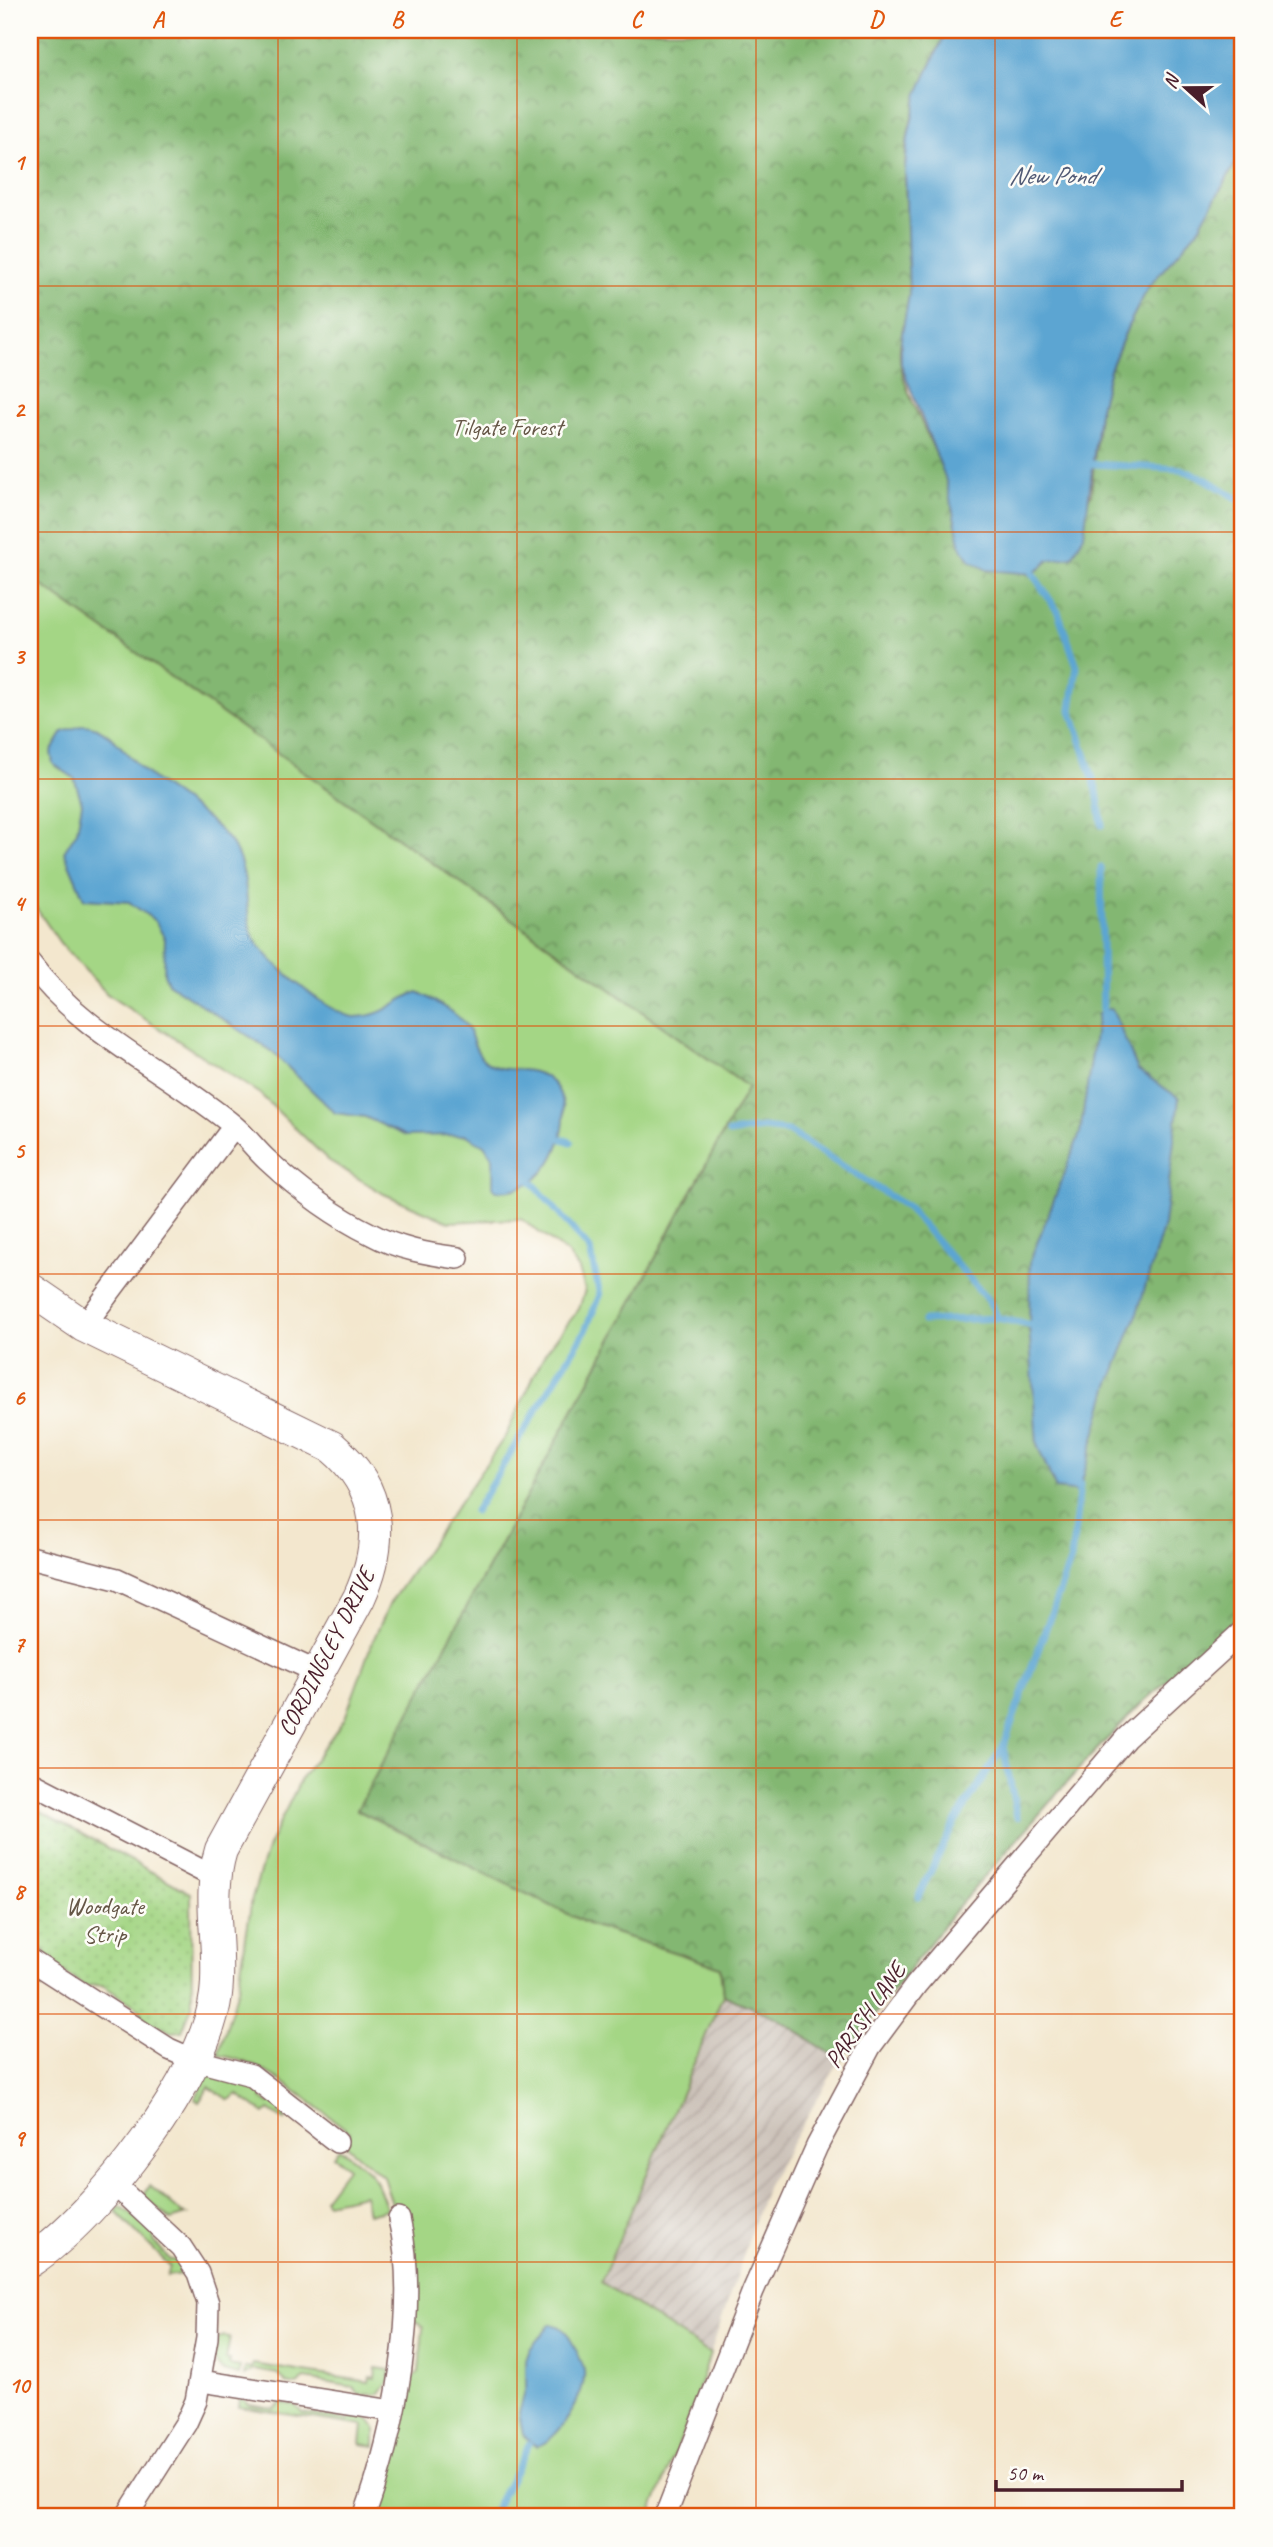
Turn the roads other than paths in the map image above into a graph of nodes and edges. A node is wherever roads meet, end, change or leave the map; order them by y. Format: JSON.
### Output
{"nodes":[{"id":1,"x":30,"y":963,"type":"edge"},
{"id":2,"x":234,"y":1126,"type":"junction"},
{"id":3,"x":458,"y":1258,"type":"dead end"},
{"id":4,"x":30,"y":1289,"type":"edge"},
{"id":5,"x":77,"y":1321,"type":"junction"},
{"id":6,"x":30,"y":1558,"type":"edge"},
{"id":7,"x":1243,"y":1631,"type":"edge"},
{"id":8,"x":317,"y":1672,"type":"junction"},
{"id":9,"x":30,"y":1782,"type":"edge"},
{"id":10,"x":214,"y":1877,"type":"junction"},
{"id":11,"x":30,"y":1960,"type":"edge"},
{"id":12,"x":194,"y":2060,"type":"junction"},
{"id":13,"x":337,"y":2143,"type":"dead end"},
{"id":14,"x":112,"y":2182,"type":"junction"},
{"id":15,"x":399,"y":2219,"type":"dead end"},
{"id":16,"x":30,"y":2261,"type":"edge"},
{"id":17,"x":201,"y":2381,"type":"junction"},
{"id":18,"x":393,"y":2411,"type":"junction"},
{"id":19,"x":126,"y":2517,"type":"edge"},
{"id":20,"x":363,"y":2517,"type":"edge"},
{"id":21,"x":665,"y":2517,"type":"edge"}],
"edges":[{"from":1,"to":2,"type":"street"},
{"from":2,"to":3,"type":"street"},
{"from":2,"to":5,"type":"street"},
{"from":4,"to":5,"type":"street","name":"CORDINGLEY DRIVE"},
{"from":5,"to":8,"type":"street","name":"CORDINGLEY DRIVE"},
{"from":6,"to":8,"type":"street"},
{"from":7,"to":21,"type":"street","name":"PARISH LANE"},
{"from":8,"to":10,"type":"street","name":"CORDINGLEY DRIVE"},
{"from":9,"to":10,"type":"street"},
{"from":10,"to":12,"type":"street","name":"CORDINGLEY DRIVE"},
{"from":11,"to":12,"type":"street"},
{"from":12,"to":13,"type":"street"},
{"from":12,"to":14,"type":"street","name":"CORDINGLEY DRIVE"},
{"from":14,"to":16,"type":"street","name":"CORDINGLEY DRIVE"},
{"from":14,"to":17,"type":"street"},
{"from":15,"to":18,"type":"street"},
{"from":17,"to":18,"type":"street"},
{"from":17,"to":19,"type":"street"},
{"from":18,"to":20,"type":"street"}]}
